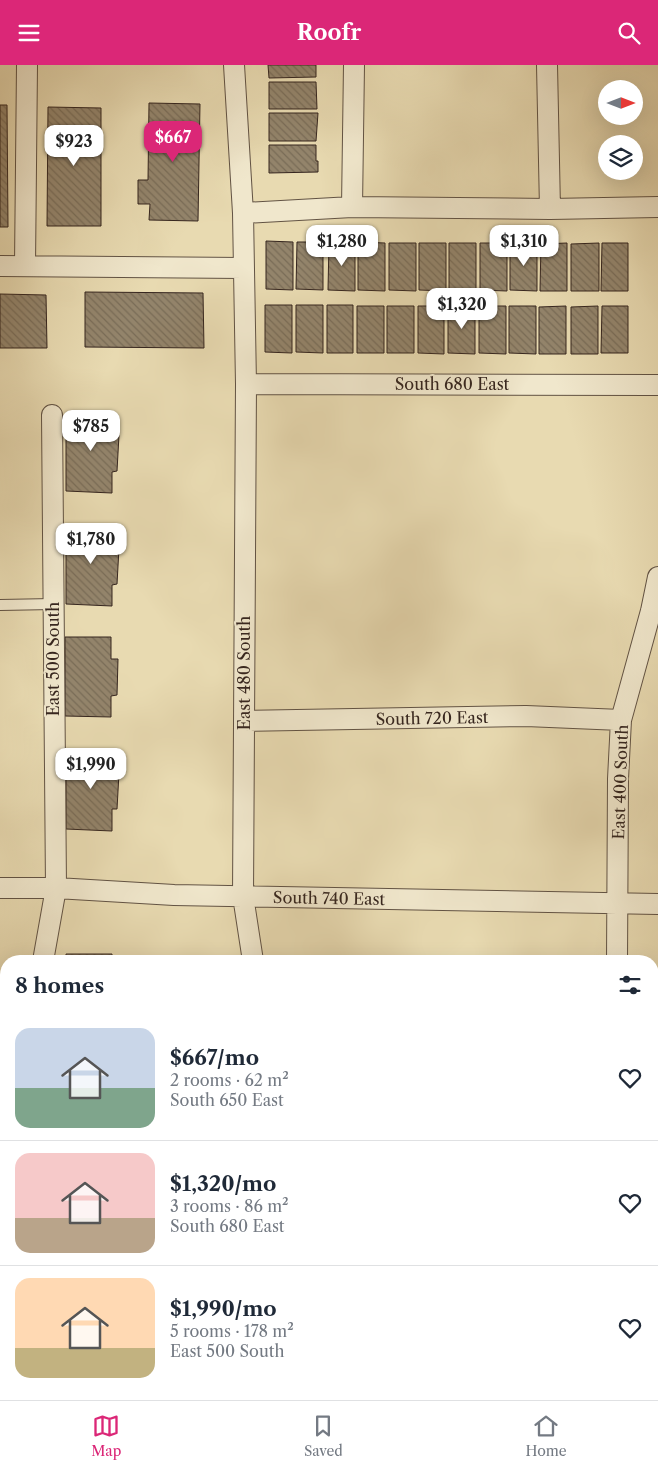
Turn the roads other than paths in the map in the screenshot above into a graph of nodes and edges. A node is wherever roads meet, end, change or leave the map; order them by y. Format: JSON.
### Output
{"nodes":[{"id":1,"x":27,"y":65,"type":"edge"},
{"id":2,"x":234,"y":65,"type":"edge"},
{"id":3,"x":354,"y":65,"type":"edge"},
{"id":4,"x":547,"y":65,"type":"edge"},
{"id":5,"x":352,"y":207,"type":"junction"},
{"id":6,"x":658,"y":207,"type":"edge"},
{"id":7,"x":550,"y":209,"type":"junction"},
{"id":8,"x":243,"y":213,"type":"junction"},
{"id":9,"x":0,"y":266,"type":"edge"},
{"id":10,"x":25,"y":266,"type":"junction"},
{"id":11,"x":244,"y":268,"type":"junction"},
{"id":12,"x":246,"y":384,"type":"junction"},
{"id":13,"x":658,"y":385,"type":"edge"},
{"id":14,"x":52,"y":415,"type":"dead end"},
{"id":15,"x":658,"y":577,"type":"edge"},
{"id":16,"x":53,"y":604,"type":"junction"},
{"id":17,"x":0,"y":605,"type":"edge"},
{"id":18,"x":621,"y":720,"type":"junction"},
{"id":19,"x":244,"y":721,"type":"junction"},
{"id":20,"x":0,"y":888,"type":"edge"},
{"id":21,"x":56,"y":888,"type":"junction"},
{"id":22,"x":243,"y":896,"type":"junction"},
{"id":23,"x":618,"y":903,"type":"junction"},
{"id":24,"x":658,"y":904,"type":"edge"},
{"id":25,"x":44,"y":955,"type":"edge"},
{"id":26,"x":252,"y":955,"type":"edge"},
{"id":27,"x":617,"y":955,"type":"edge"}],
"edges":[{"from":1,"to":10,"type":"street"},
{"from":2,"to":8,"type":"street","name":"East 480 South"},
{"from":3,"to":5,"type":"street"},
{"from":4,"to":7,"type":"street"},
{"from":5,"to":7,"type":"street"},
{"from":5,"to":8,"type":"street"},
{"from":6,"to":7,"type":"street"},
{"from":8,"to":11,"type":"street","name":"East 480 South"},
{"from":9,"to":10,"type":"street"},
{"from":10,"to":11,"type":"street"},
{"from":11,"to":12,"type":"street","name":"East 480 South"},
{"from":12,"to":13,"type":"street","name":"South 680 East"},
{"from":12,"to":19,"type":"street","name":"East 480 South"},
{"from":14,"to":16,"type":"street","name":"East 500 South"},
{"from":15,"to":18,"type":"street","name":"East 400 South"},
{"from":16,"to":17,"type":"lane"},
{"from":16,"to":21,"type":"street","name":"East 500 South"},
{"from":18,"to":19,"type":"street","name":"South 720 East"},
{"from":18,"to":23,"type":"street","name":"East 400 South"},
{"from":19,"to":22,"type":"street","name":"East 480 South"},
{"from":20,"to":21,"type":"street","name":"South 740 East"},
{"from":21,"to":22,"type":"street","name":"South 740 East"},
{"from":21,"to":25,"type":"street","name":"East 500 South"},
{"from":22,"to":23,"type":"street","name":"South 740 East"},
{"from":22,"to":26,"type":"street","name":"East 480 South"},
{"from":23,"to":24,"type":"street","name":"South 740 East"},
{"from":23,"to":27,"type":"street","name":"East 400 South"}]}
